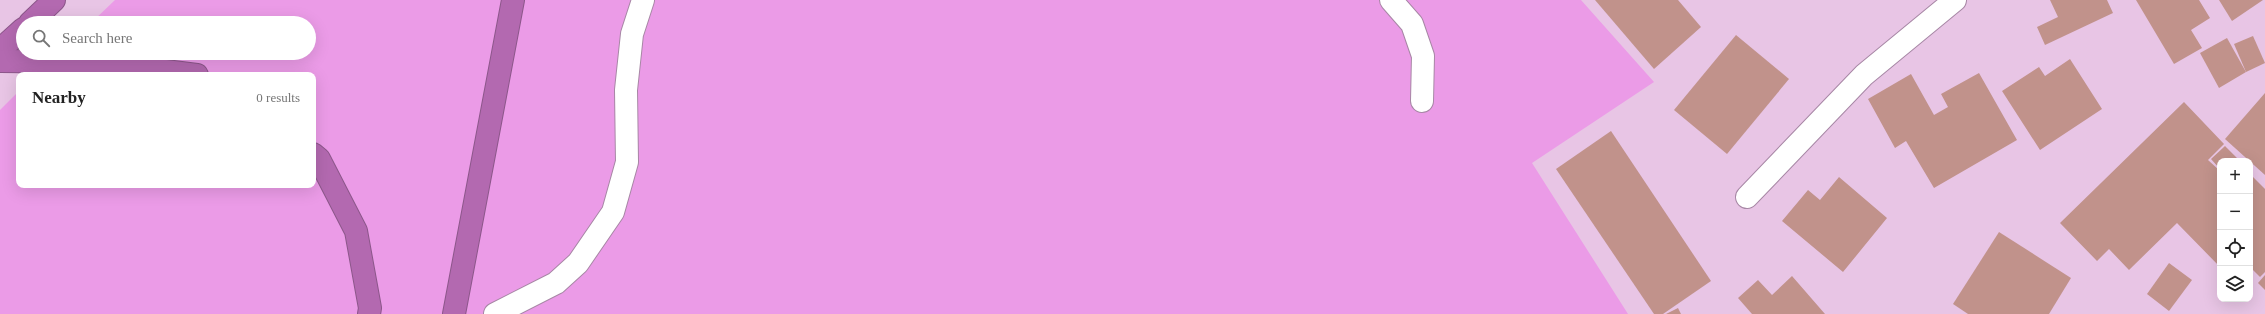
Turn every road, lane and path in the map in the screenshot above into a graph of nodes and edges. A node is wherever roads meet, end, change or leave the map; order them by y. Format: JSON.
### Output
{"nodes":[{"id":1,"x":54,"y":0,"type":"edge"},
{"id":2,"x":514,"y":0,"type":"edge"},
{"id":3,"x":643,"y":0,"type":"edge"},
{"id":4,"x":1391,"y":0,"type":"edge"},
{"id":5,"x":1956,"y":0,"type":"edge"},
{"id":6,"x":37,"y":16,"type":"edge"},
{"id":7,"x":16,"y":35,"type":"edge"},
{"id":8,"x":0,"y":50,"type":"edge"},
{"id":9,"x":0,"y":61,"type":"edge"},
{"id":10,"x":173,"y":72,"type":"edge"},
{"id":11,"x":1422,"y":101,"type":"dead end"},
{"id":12,"x":316,"y":156,"type":"edge"},
{"id":13,"x":1747,"y":197,"type":"dead end"},
{"id":14,"x":369,"y":314,"type":"edge"},
{"id":15,"x":454,"y":314,"type":"edge"},
{"id":16,"x":495,"y":314,"type":"edge"}],
"edges":[{"from":1,"to":6,"type":"highway"},
{"from":2,"to":15,"type":"highway"},
{"from":3,"to":16,"type":"street"},
{"from":4,"to":11,"type":"street"},
{"from":5,"to":13,"type":"street"},
{"from":7,"to":8,"type":"highway"},
{"from":9,"to":10,"type":"highway"},
{"from":12,"to":14,"type":"highway"}]}
